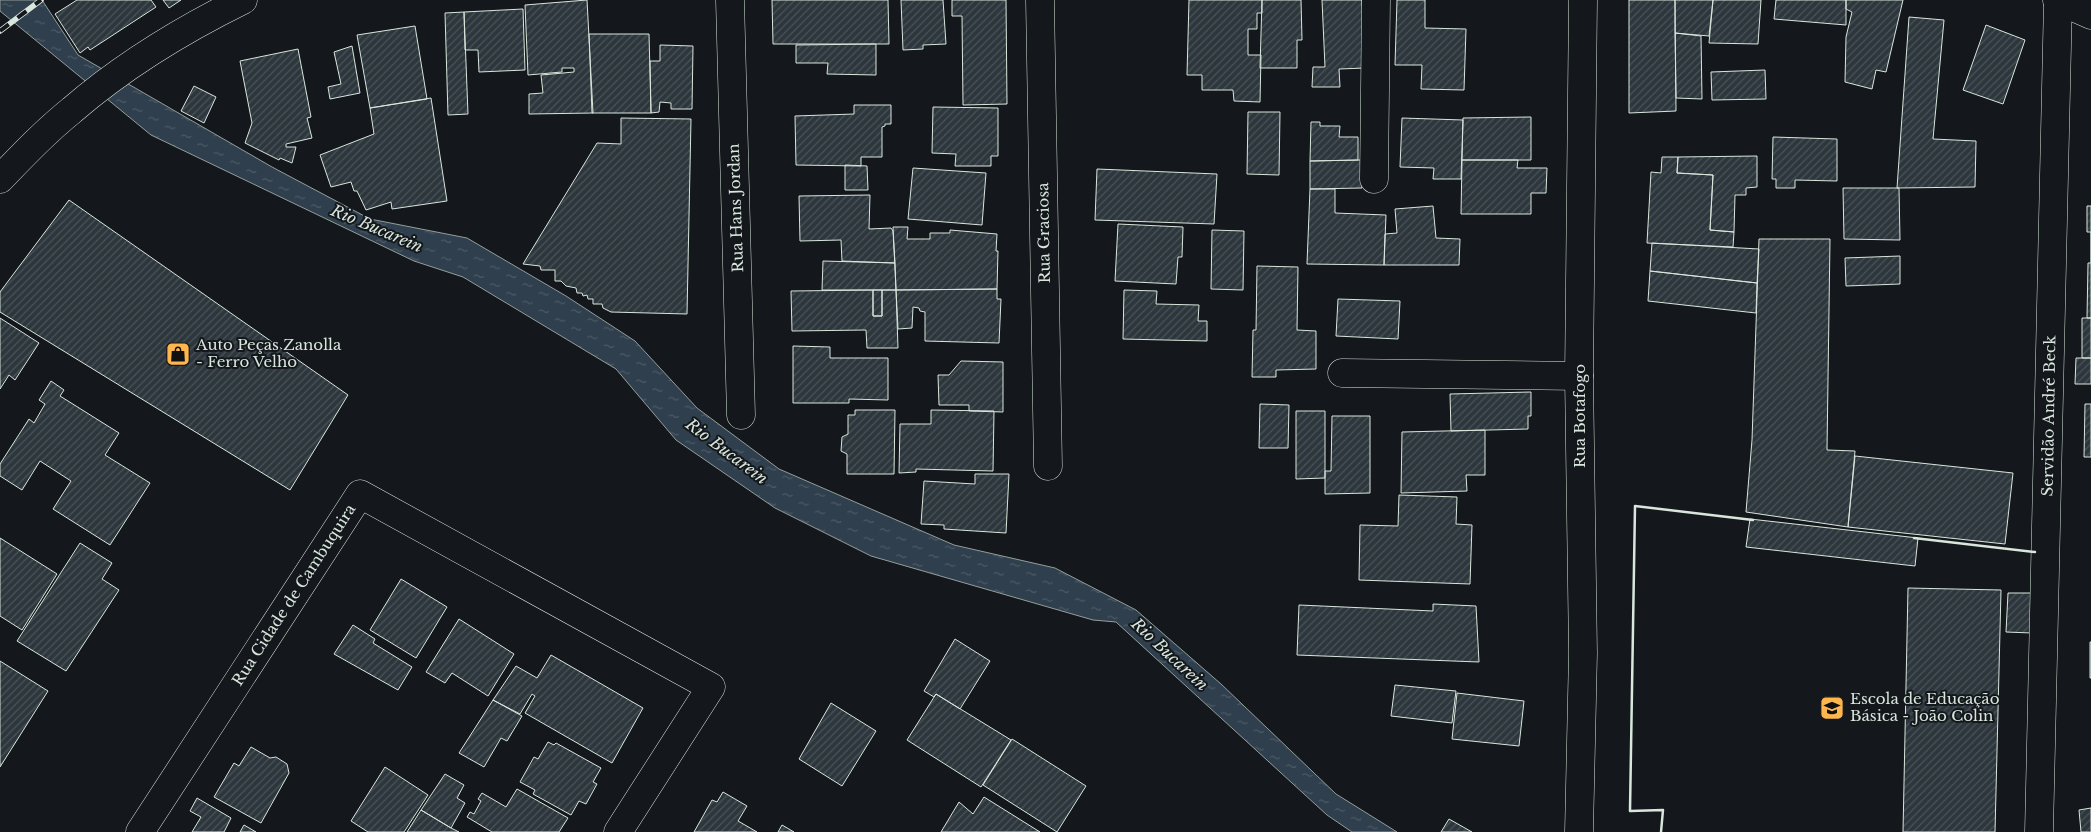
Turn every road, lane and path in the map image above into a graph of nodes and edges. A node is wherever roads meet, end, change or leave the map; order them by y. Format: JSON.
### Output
{"nodes":[{"id":1,"x":243,"y":0,"type":"edge"},
{"id":2,"x":730,"y":0,"type":"edge"},
{"id":3,"x":1040,"y":0,"type":"edge"},
{"id":4,"x":1376,"y":0,"type":"edge"},
{"id":5,"x":1583,"y":0,"type":"edge"},
{"id":6,"x":2058,"y":0,"type":"edge"},
{"id":7,"x":2091,"y":15,"type":"edge"},
{"id":8,"x":0,"y":179,"type":"edge"},
{"id":9,"x":1374,"y":179,"type":"dead end"},
{"id":10,"x":1342,"y":373,"type":"dead end"},
{"id":11,"x":1579,"y":376,"type":"junction"},
{"id":12,"x":741,"y":415,"type":"dead end"},
{"id":13,"x":1048,"y":466,"type":"dead end"},
{"id":14,"x":140,"y":832,"type":"edge"},
{"id":15,"x":618,"y":832,"type":"edge"},
{"id":16,"x":1579,"y":832,"type":"edge"},
{"id":17,"x":2039,"y":832,"type":"edge"}],
"edges":[{"from":1,"to":8,"type":"street"},
{"from":2,"to":12,"type":"street","name":"Rua Hans Jordan"},
{"from":3,"to":13,"type":"street","name":"Rua Graciosa"},
{"from":4,"to":9,"type":"street"},
{"from":5,"to":11,"type":"street","name":"Rua Botafogo"},
{"from":6,"to":7,"type":"street"},
{"from":6,"to":17,"type":"street","name":"Servidão André Beck"},
{"from":10,"to":11,"type":"street"},
{"from":11,"to":16,"type":"street","name":"Rua Botafogo"},
{"from":14,"to":15,"type":"street","name":"Rua Cidade de Cambuquira"}]}
